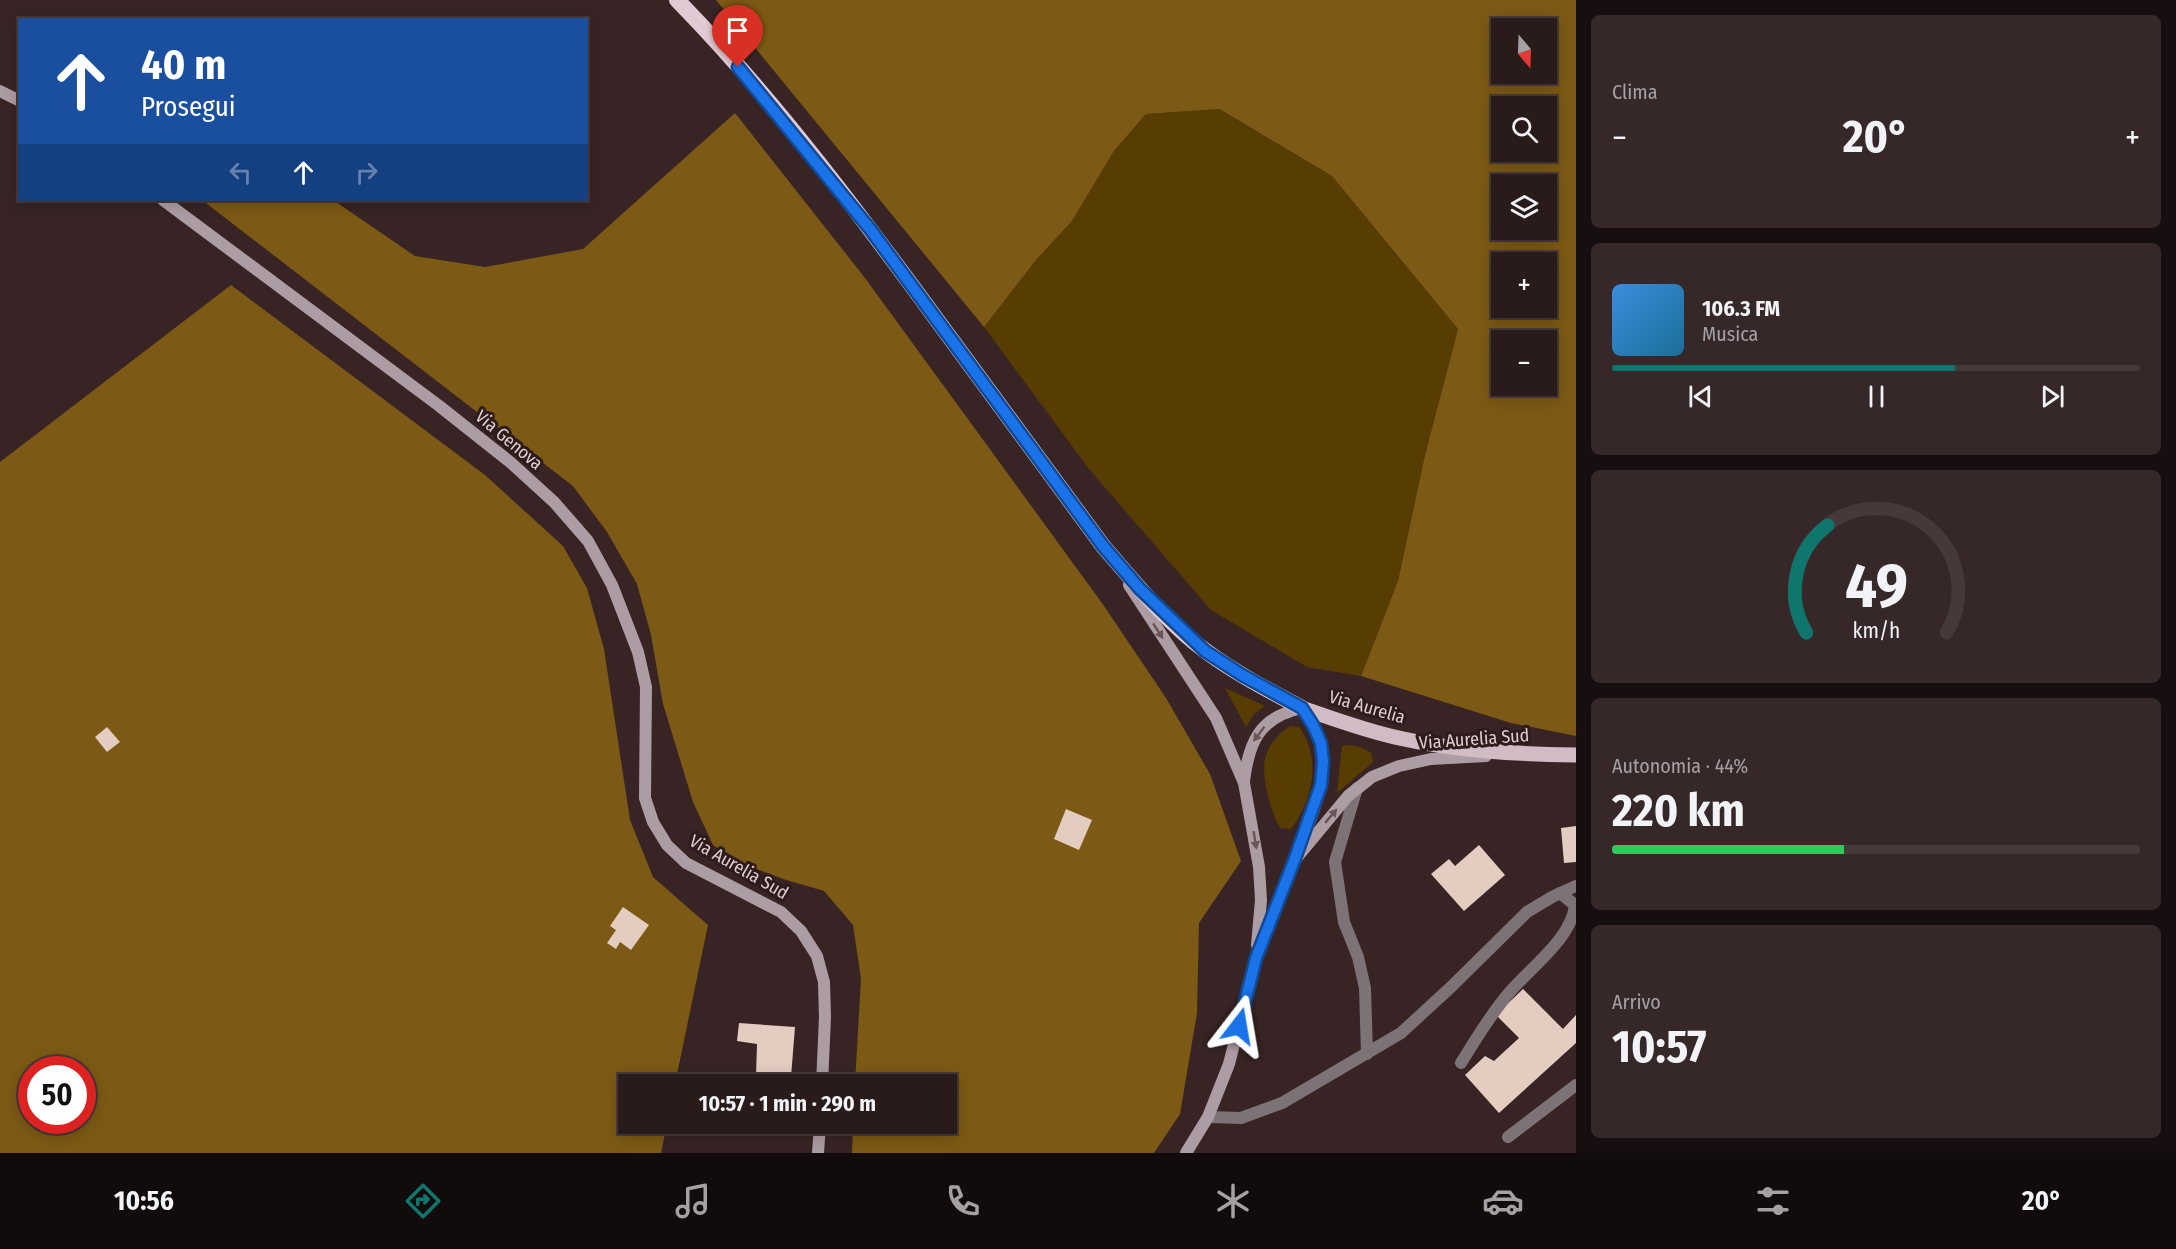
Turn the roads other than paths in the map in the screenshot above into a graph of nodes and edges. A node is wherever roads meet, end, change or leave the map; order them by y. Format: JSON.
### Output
{"nodes":[{"id":1,"x":677,"y":0,"type":"edge"},
{"id":2,"x":0,"y":91,"type":"edge"},
{"id":3,"x":18,"y":100,"type":"edge"},
{"id":4,"x":164,"y":201,"type":"edge"},
{"id":5,"x":1103,"y":546,"type":"junction"},
{"id":6,"x":1302,"y":708,"type":"junction"},
{"id":7,"x":1529,"y":754,"type":"junction"},
{"id":8,"x":1576,"y":754,"type":"edge"},
{"id":9,"x":1244,"y":783,"type":"junction"},
{"id":10,"x":1357,"y":788,"type":"junction"},
{"id":11,"x":653,"y":822,"type":"joint"},
{"id":12,"x":1294,"y":861,"type":"junction"},
{"id":13,"x":1576,"y":886,"type":"edge"},
{"id":14,"x":1560,"y":893,"type":"junction"},
{"id":15,"x":1256,"y":958,"type":"junction"},
{"id":16,"x":1367,"y":1054,"type":"junction"},
{"id":17,"x":1461,"y":1063,"type":"dead end"},
{"id":18,"x":822,"y":1074,"type":"edge"},
{"id":19,"x":1576,"y":1085,"type":"edge"},
{"id":20,"x":1208,"y":1117,"type":"junction"},
{"id":21,"x":819,"y":1134,"type":"edge"},
{"id":22,"x":1508,"y":1137,"type":"dead end"},
{"id":23,"x":818,"y":1153,"type":"edge"},
{"id":24,"x":1186,"y":1153,"type":"edge"}],
"edges":[{"from":1,"to":5,"type":"highway"},
{"from":2,"to":3,"type":"main road"},
{"from":4,"to":11,"type":"main road","name":"Via Genova"},
{"from":5,"to":6,"type":"highway"},
{"from":5,"to":9,"type":"main road","one_way":true},
{"from":6,"to":7,"type":"main road","name":"Via Aurelia"},
{"from":6,"to":9,"type":"main road","one_way":true},
{"from":6,"to":12,"type":"main road"},
{"from":7,"to":8,"type":"main road","name":"Via Aurelia Sud"},
{"from":7,"to":10,"type":"main road","name":"Via Aurelia Sud"},
{"from":9,"to":15,"type":"main road","one_way":true},
{"from":12,"to":10,"type":"main road","name":"Via Aurelia Sud","one_way":true},
{"from":10,"to":16,"type":"street"},
{"from":11,"to":18,"type":"main road","name":"Via Aurelia Sud"},
{"from":12,"to":15,"type":"main road","name":"Via Aurelia Sud"},
{"from":13,"to":14,"type":"street"},
{"from":14,"to":16,"type":"street"},
{"from":14,"to":17,"type":"street"},
{"from":15,"to":20,"type":"main road","name":"Via Aurelia Sud"},
{"from":16,"to":20,"type":"street"},
{"from":19,"to":22,"type":"street"},
{"from":20,"to":24,"type":"main road","name":"Via Aurelia Sud"},
{"from":21,"to":23,"type":"main road"}]}
